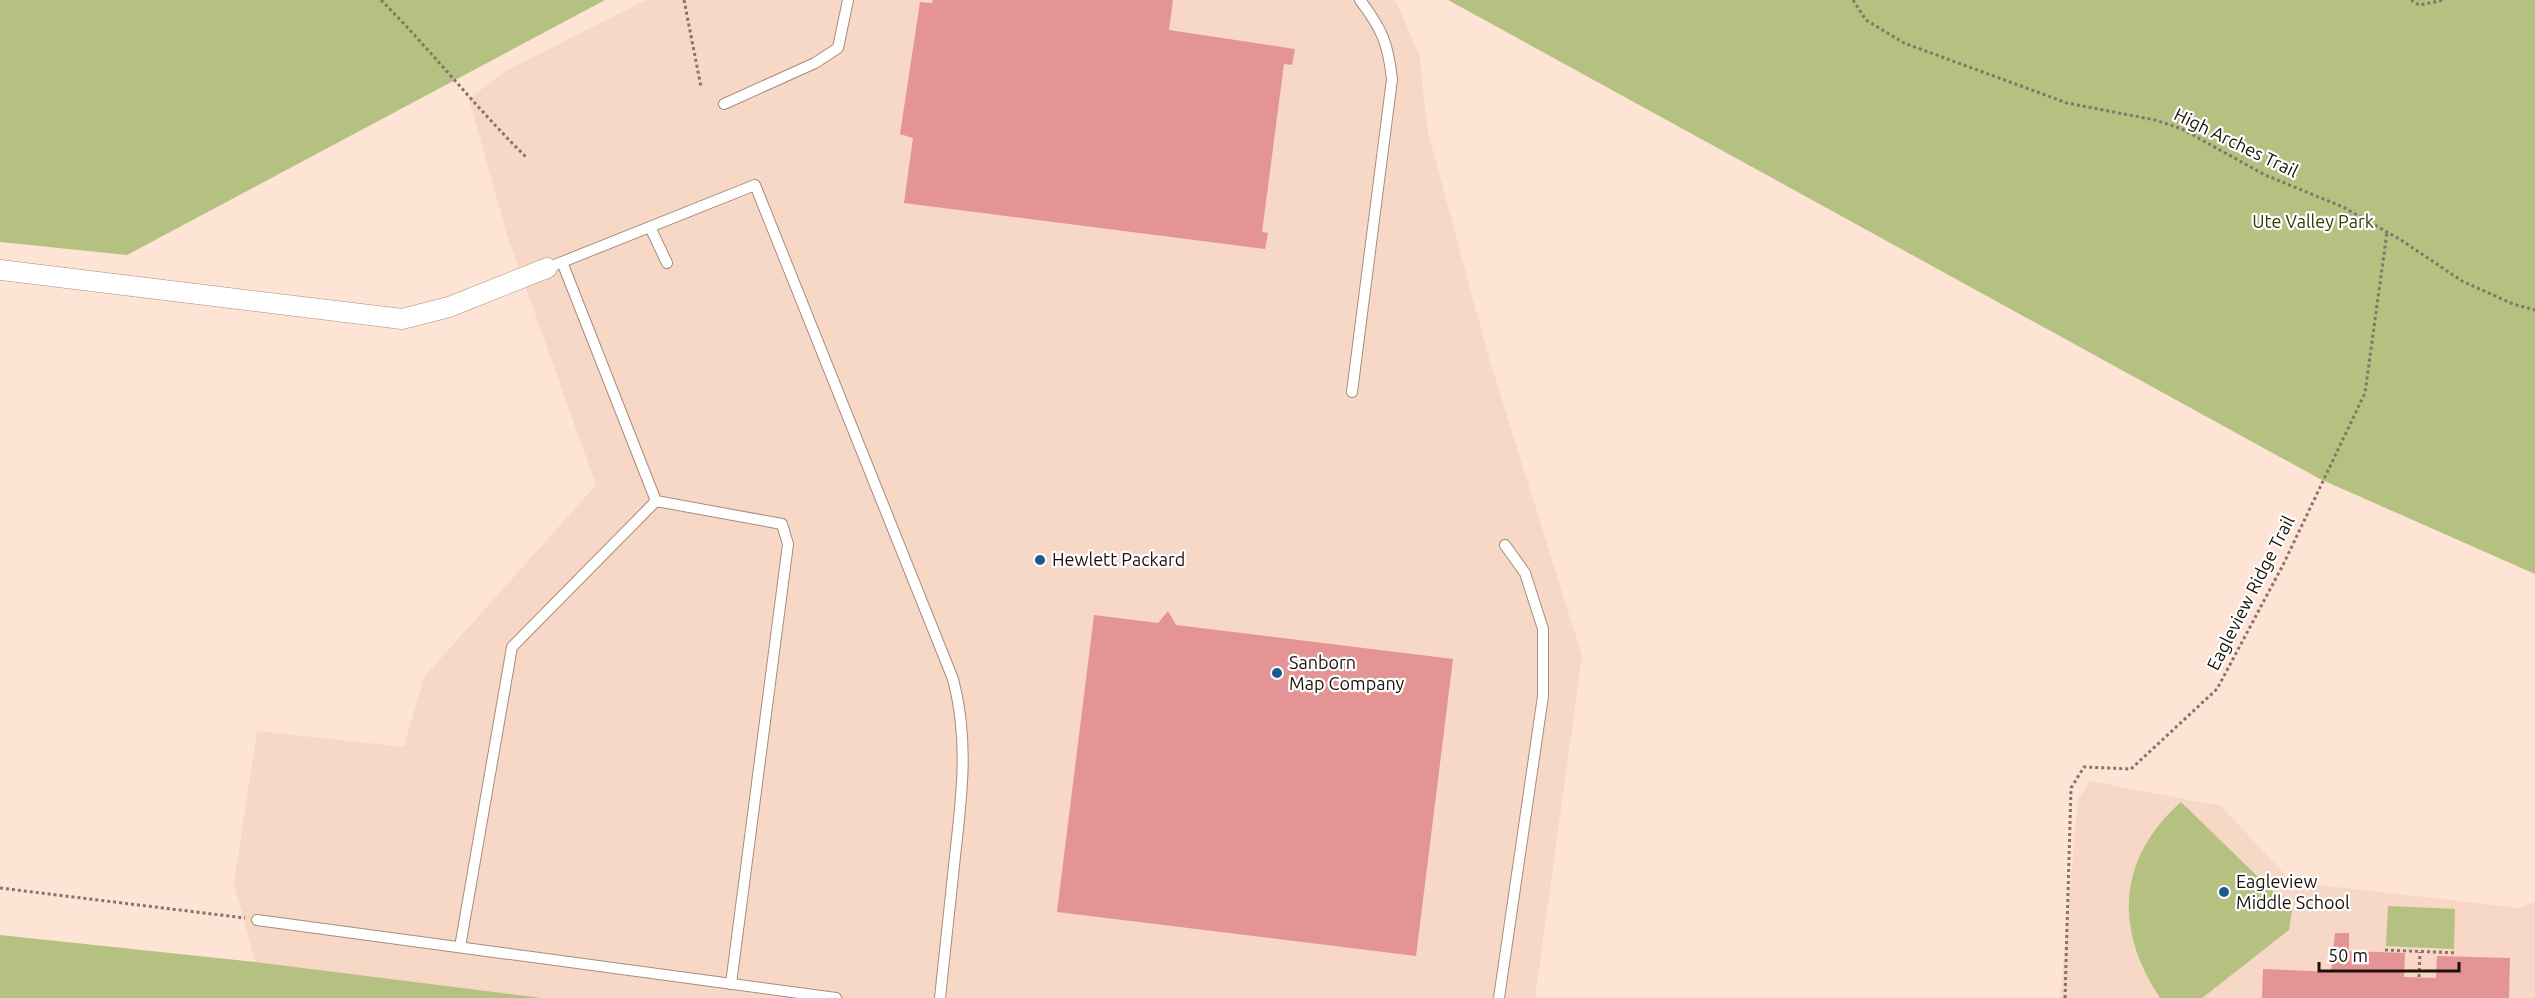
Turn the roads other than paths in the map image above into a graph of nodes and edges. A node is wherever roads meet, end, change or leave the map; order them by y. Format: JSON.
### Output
{"nodes":[{"id":1,"x":848,"y":0,"type":"edge"},
{"id":2,"x":1360,"y":0,"type":"edge"},
{"id":3,"x":724,"y":104,"type":"dead end"},
{"id":4,"x":650,"y":227,"type":"junction"},
{"id":5,"x":667,"y":263,"type":"dead end"},
{"id":6,"x":555,"y":265,"type":"junction"},
{"id":7,"x":0,"y":270,"type":"edge"},
{"id":8,"x":1352,"y":392,"type":"dead end"},
{"id":9,"x":656,"y":501,"type":"junction"},
{"id":10,"x":1504,"y":545,"type":"dead end"},
{"id":11,"x":256,"y":920,"type":"road end"},
{"id":12,"x":460,"y":947,"type":"junction"},
{"id":13,"x":731,"y":984,"type":"junction"},
{"id":14,"x":836,"y":998,"type":"edge"},
{"id":15,"x":940,"y":998,"type":"edge"},
{"id":16,"x":1499,"y":998,"type":"edge"}],
"edges":[{"from":1,"to":3,"type":"lane"},
{"from":2,"to":8,"type":"lane"},
{"from":4,"to":5,"type":"lane"},
{"from":4,"to":6,"type":"lane"},
{"from":4,"to":15,"type":"lane"},
{"from":6,"to":7,"type":"street"},
{"from":6,"to":9,"type":"lane"},
{"from":9,"to":12,"type":"lane"},
{"from":9,"to":13,"type":"lane"},
{"from":10,"to":16,"type":"lane"},
{"from":11,"to":12,"type":"lane"},
{"from":12,"to":13,"type":"lane"},
{"from":13,"to":14,"type":"lane"}]}
